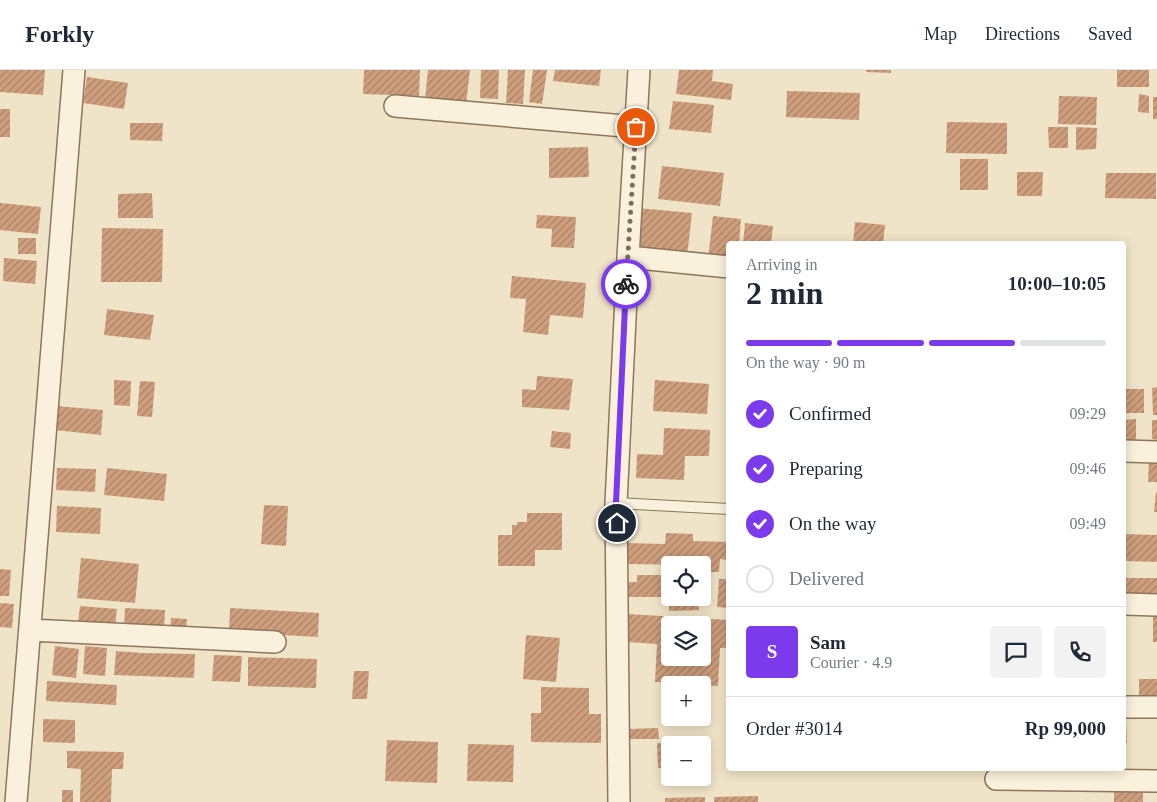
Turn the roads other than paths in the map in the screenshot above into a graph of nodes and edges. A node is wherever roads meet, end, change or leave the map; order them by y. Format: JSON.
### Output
{"nodes":[{"id":1,"x":74,"y":70,"type":"edge"},
{"id":2,"x":639,"y":70,"type":"edge"},
{"id":3,"x":395,"y":106,"type":"dead end"},
{"id":4,"x":636,"y":127,"type":"junction"},
{"id":5,"x":628,"y":257,"type":"junction"},
{"id":6,"x":726,"y":267,"type":"edge"},
{"id":7,"x":1126,"y":451,"type":"edge"},
{"id":8,"x":1157,"y":452,"type":"edge"},
{"id":9,"x":616,"y":503,"type":"junction"},
{"id":10,"x":726,"y":509,"type":"edge"},
{"id":11,"x":1126,"y":604,"type":"edge"},
{"id":12,"x":1157,"y":605,"type":"edge"},
{"id":13,"x":30,"y":630,"type":"junction"},
{"id":14,"x":275,"y":642,"type":"dead end"},
{"id":15,"x":1126,"y":707,"type":"edge"},
{"id":16,"x":1157,"y":707,"type":"edge"},
{"id":17,"x":996,"y":779,"type":"dead end"},
{"id":18,"x":1157,"y":781,"type":"edge"},
{"id":19,"x":16,"y":802,"type":"edge"},
{"id":20,"x":619,"y":802,"type":"edge"}],
"edges":[{"from":1,"to":13,"type":"street"},
{"from":2,"to":4,"type":"street"},
{"from":3,"to":4,"type":"street"},
{"from":4,"to":5,"type":"street"},
{"from":5,"to":6,"type":"street"},
{"from":5,"to":9,"type":"street"},
{"from":7,"to":8,"type":"street"},
{"from":9,"to":10,"type":"lane"},
{"from":9,"to":20,"type":"street"},
{"from":11,"to":12,"type":"street"},
{"from":13,"to":14,"type":"street"},
{"from":13,"to":19,"type":"street"},
{"from":15,"to":16,"type":"street"},
{"from":17,"to":18,"type":"street"}]}
